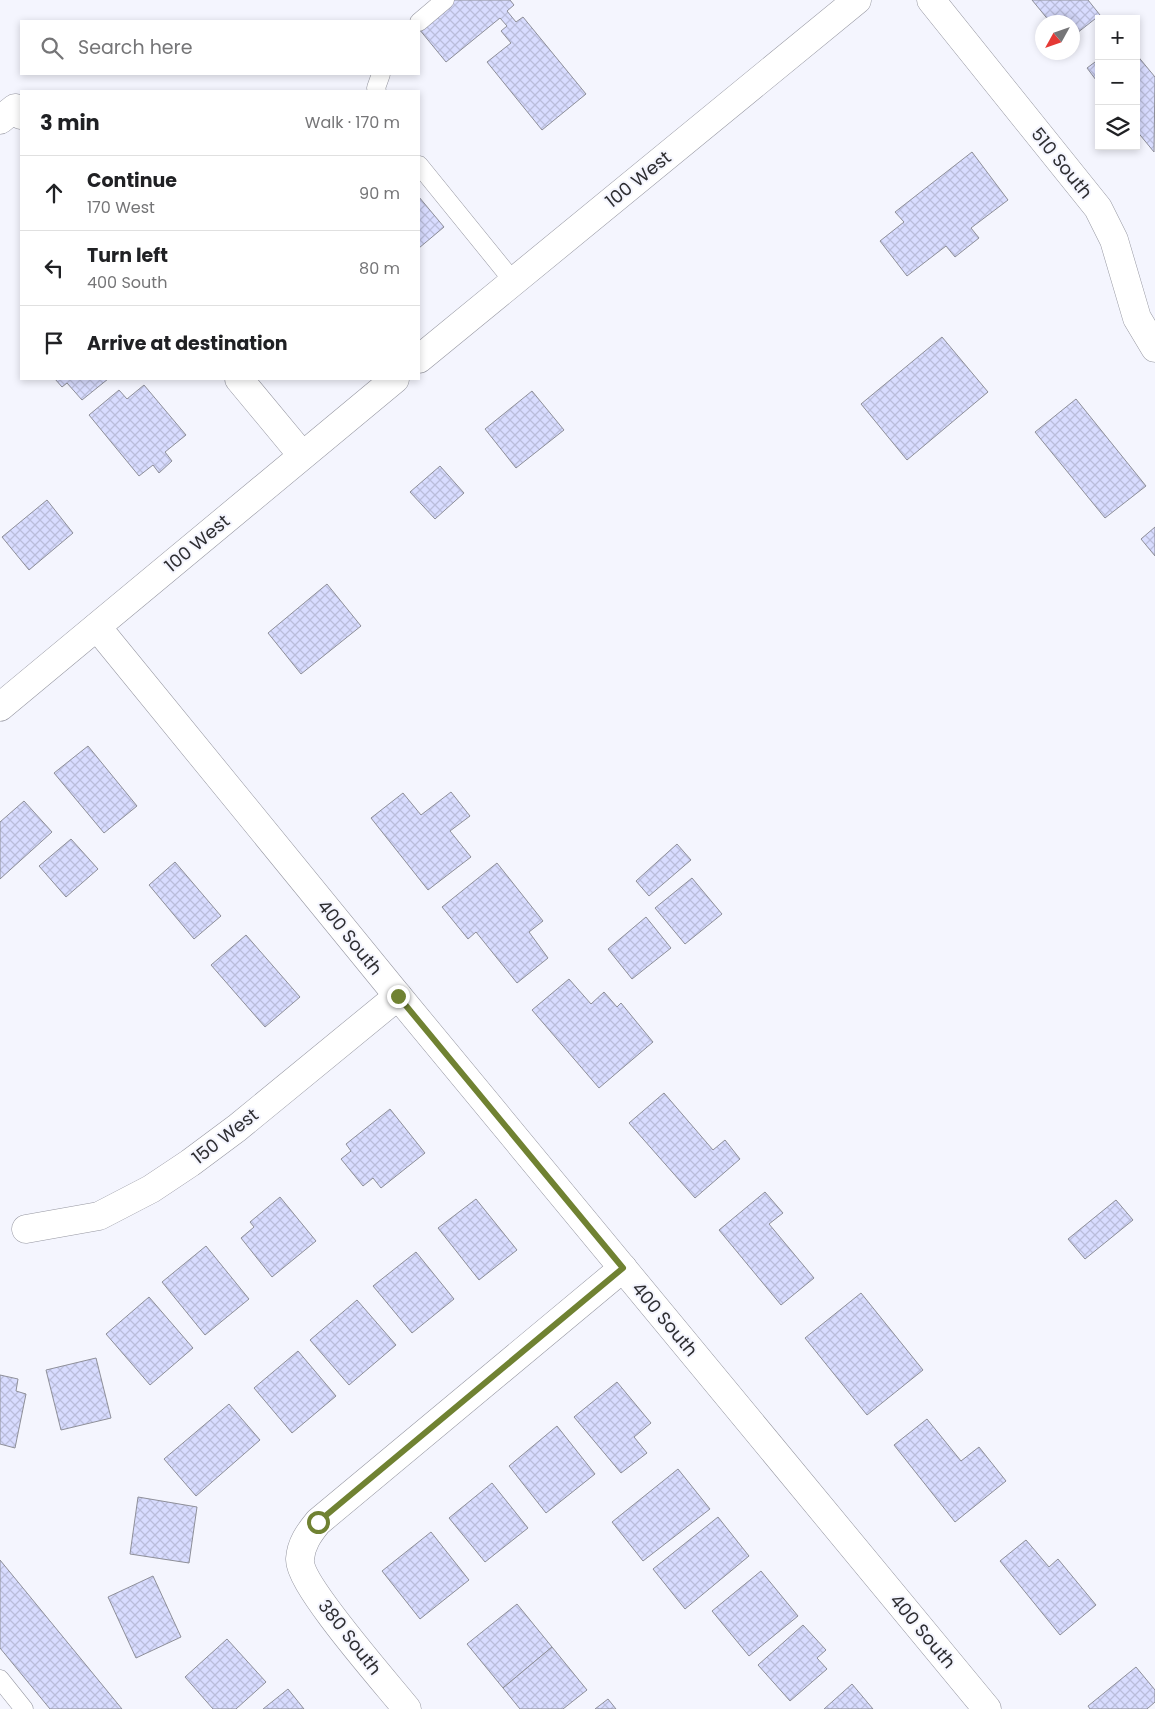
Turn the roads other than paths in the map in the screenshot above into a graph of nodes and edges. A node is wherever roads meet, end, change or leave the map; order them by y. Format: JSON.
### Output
{"nodes":[{"id":1,"x":445,"y":0,"type":"edge"},
{"id":2,"x":857,"y":0,"type":"edge"},
{"id":3,"x":931,"y":0,"type":"edge"},
{"id":4,"x":420,"y":21,"type":"edge"},
{"id":5,"x":381,"y":75,"type":"edge"},
{"id":6,"x":377,"y":90,"type":"edge"},
{"id":7,"x":420,"y":166,"type":"edge"},
{"id":8,"x":513,"y":281,"type":"junction"},
{"id":9,"x":1155,"y":348,"type":"edge"},
{"id":10,"x":420,"y":358,"type":"edge"},
{"id":11,"x":240,"y":380,"type":"edge"},
{"id":12,"x":394,"y":380,"type":"edge"},
{"id":13,"x":302,"y":455,"type":"junction"},
{"id":14,"x":97,"y":627,"type":"junction"},
{"id":15,"x":0,"y":706,"type":"edge"},
{"id":16,"x":398,"y":996,"type":"junction"},
{"id":17,"x":26,"y":1229,"type":"dead end"},
{"id":18,"x":623,"y":1268,"type":"junction"},
{"id":19,"x":0,"y":1679,"type":"edge"},
{"id":20,"x":24,"y":1709,"type":"edge"},
{"id":21,"x":407,"y":1709,"type":"edge"},
{"id":22,"x":987,"y":1709,"type":"edge"}],
"edges":[{"from":1,"to":4,"type":"lane"},
{"from":2,"to":8,"type":"street","name":"100 West"},
{"from":3,"to":9,"type":"street","name":"510 South"},
{"from":5,"to":6,"type":"lane"},
{"from":7,"to":8,"type":"lane"},
{"from":8,"to":10,"type":"street","name":"100 West"},
{"from":11,"to":13,"type":"street"},
{"from":12,"to":13,"type":"street","name":"100 West"},
{"from":13,"to":14,"type":"street","name":"100 West"},
{"from":14,"to":15,"type":"street","name":"100 West"},
{"from":14,"to":16,"type":"street","name":"400 South"},
{"from":16,"to":17,"type":"street","name":"150 West"},
{"from":16,"to":18,"type":"street","name":"400 South"},
{"from":18,"to":21,"type":"street","name":"380 South"},
{"from":18,"to":22,"type":"street","name":"400 South"},
{"from":19,"to":20,"type":"lane"}]}
